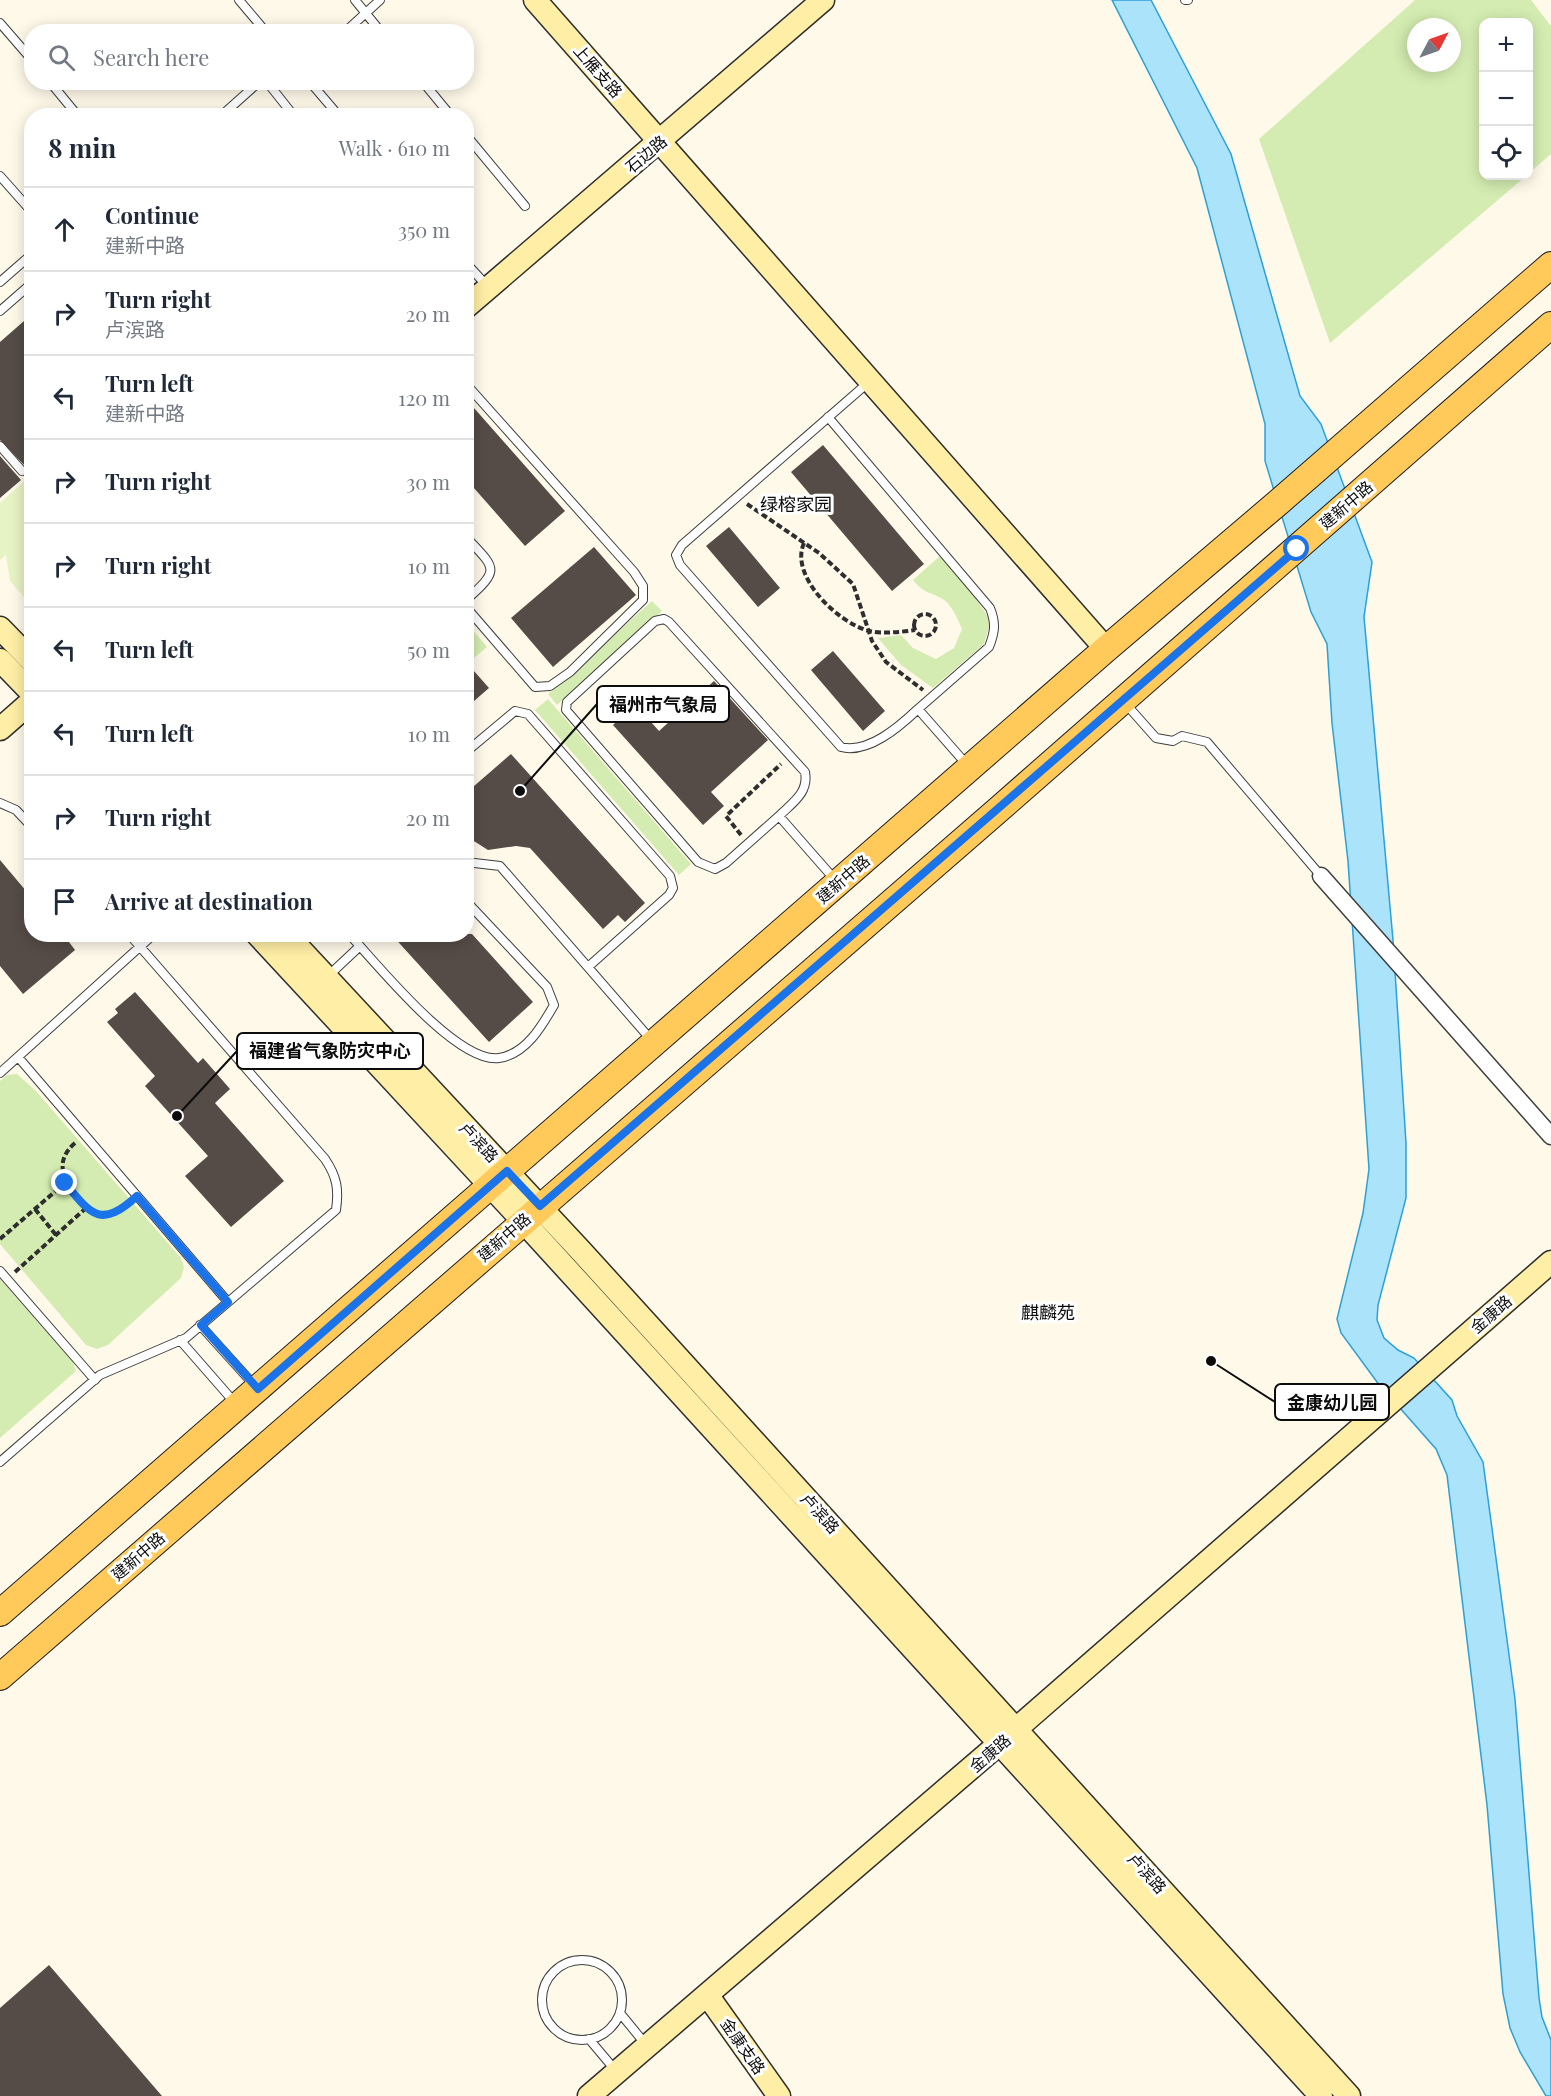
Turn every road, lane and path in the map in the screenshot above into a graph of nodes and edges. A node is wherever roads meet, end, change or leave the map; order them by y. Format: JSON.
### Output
{"nodes":[{"id":1,"x":239,"y":0,"type":"edge"},
{"id":2,"x":355,"y":0,"type":"edge"},
{"id":3,"x":380,"y":0,"type":"edge"},
{"id":4,"x":535,"y":0,"type":"edge"},
{"id":5,"x":823,"y":0,"type":"edge"},
{"id":6,"x":365,"y":12,"type":"junction"},
{"id":7,"x":0,"y":23,"type":"edge"},
{"id":8,"x":259,"y":24,"type":"edge"},
{"id":9,"x":353,"y":24,"type":"edge"},
{"id":10,"x":375,"y":24,"type":"edge"},
{"id":11,"x":24,"y":51,"type":"edge"},
{"id":12,"x":57,"y":90,"type":"edge"},
{"id":13,"x":250,"y":90,"type":"edge"},
{"id":14,"x":273,"y":90,"type":"edge"},
{"id":15,"x":317,"y":90,"type":"edge"},
{"id":16,"x":430,"y":90,"type":"edge"},
{"id":17,"x":71,"y":108,"type":"edge"},
{"id":18,"x":230,"y":108,"type":"edge"},
{"id":19,"x":288,"y":108,"type":"edge"},
{"id":20,"x":332,"y":108,"type":"edge"},
{"id":21,"x":444,"y":108,"type":"edge"},
{"id":22,"x":660,"y":142,"type":"junction"},
{"id":23,"x":474,"y":145,"type":"edge"},
{"id":24,"x":0,"y":176,"type":"edge"},
{"id":25,"x":24,"y":203,"type":"edge"},
{"id":26,"x":525,"y":206,"type":"dead end"},
{"id":27,"x":24,"y":261,"type":"edge"},
{"id":28,"x":1551,"y":265,"type":"edge"},
{"id":29,"x":474,"y":272,"type":"edge"},
{"id":30,"x":0,"y":282,"type":"edge"},
{"id":31,"x":488,"y":288,"type":"junction"},
{"id":32,"x":24,"y":290,"type":"edge"},
{"id":33,"x":474,"y":300,"type":"edge"},
{"id":34,"x":0,"y":311,"type":"edge"},
{"id":35,"x":1551,"y":324,"type":"edge"},
{"id":36,"x":870,"y":381,"type":"junction"},
{"id":37,"x":474,"y":393,"type":"edge"},
{"id":38,"x":828,"y":417,"type":"junction"},
{"id":39,"x":0,"y":446,"type":"edge"},
{"id":40,"x":22,"y":471,"type":"dead end"},
{"id":41,"x":736,"y":498,"type":"junction"},
{"id":42,"x":804,"y":543,"type":"junction"},
{"id":43,"x":474,"y":545,"type":"edge"},
{"id":44,"x":474,"y":593,"type":"edge"},
{"id":45,"x":474,"y":616,"type":"edge"},
{"id":46,"x":0,"y":628,"type":"edge"},
{"id":47,"x":915,"y":630,"type":"junction"},
{"id":48,"x":869,"y":631,"type":"junction"},
{"id":49,"x":1106,"y":649,"type":"junction"},
{"id":50,"x":24,"y":653,"type":"edge"},
{"id":51,"x":0,"y":660,"type":"edge"},
{"id":52,"x":24,"y":685,"type":"edge"},
{"id":53,"x":933,"y":697,"type":"junction"},
{"id":54,"x":1123,"y":701,"type":"junction"},
{"id":55,"x":24,"y":708,"type":"edge"},
{"id":56,"x":918,"y":709,"type":"junction"},
{"id":57,"x":0,"y":729,"type":"edge"},
{"id":58,"x":474,"y":746,"type":"edge"},
{"id":59,"x":790,"y":755,"type":"junction"},
{"id":60,"x":971,"y":769,"type":"junction"},
{"id":61,"x":0,"y":803,"type":"edge"},
{"id":62,"x":779,"y":816,"type":"junction"},
{"id":63,"x":24,"y":818,"type":"edge"},
{"id":64,"x":748,"y":843,"type":"junction"},
{"id":65,"x":474,"y":863,"type":"edge"},
{"id":66,"x":1321,"y":876,"type":"joint"},
{"id":67,"x":839,"y":883,"type":"junction"},
{"id":68,"x":474,"y":909,"type":"edge"},
{"id":69,"x":136,"y":942,"type":"edge"},
{"id":70,"x":145,"y":942,"type":"edge"},
{"id":71,"x":265,"y":942,"type":"edge"},
{"id":72,"x":293,"y":942,"type":"edge"},
{"id":73,"x":356,"y":942,"type":"edge"},
{"id":74,"x":360,"y":946,"type":"junction"},
{"id":75,"x":140,"y":947,"type":"junction"},
{"id":76,"x":588,"y":968,"type":"junction"},
{"id":77,"x":326,"y":977,"type":"junction"},
{"id":78,"x":654,"y":1044,"type":"junction"},
{"id":79,"x":18,"y":1057,"type":"junction"},
{"id":80,"x":0,"y":1073,"type":"edge"},
{"id":81,"x":84,"y":1135,"type":"junction"},
{"id":82,"x":1551,"y":1136,"type":"edge"},
{"id":83,"x":499,"y":1178,"type":"junction"},
{"id":84,"x":65,"y":1183,"type":"junction"},
{"id":85,"x":137,"y":1196,"type":"junction"},
{"id":86,"x":86,"y":1208,"type":"junction"},
{"id":87,"x":35,"y":1209,"type":"junction"},
{"id":88,"x":531,"y":1214,"type":"junction"},
{"id":89,"x":56,"y":1236,"type":"junction"},
{"id":90,"x":0,"y":1239,"type":"edge"},
{"id":91,"x":1551,"y":1262,"type":"edge"},
{"id":92,"x":0,"y":1271,"type":"edge"},
{"id":93,"x":7,"y":1279,"type":"junction"},
{"id":94,"x":228,"y":1302,"type":"junction"},
{"id":95,"x":201,"y":1325,"type":"junction"},
{"id":96,"x":180,"y":1341,"type":"junction"},
{"id":97,"x":94,"y":1380,"type":"junction"},
{"id":98,"x":258,"y":1389,"type":"junction"},
{"id":99,"x":238,"y":1406,"type":"junction"},
{"id":100,"x":0,"y":1462,"type":"edge"},
{"id":101,"x":0,"y":1613,"type":"edge"},
{"id":102,"x":0,"y":1677,"type":"edge"},
{"id":103,"x":1008,"y":1737,"type":"junction"},
{"id":104,"x":708,"y":1996,"type":"junction"},
{"id":105,"x":620,"y":2013,"type":"junction"},
{"id":106,"x":589,"y":2039,"type":"junction"},
{"id":107,"x":647,"y":2046,"type":"junction"},
{"id":108,"x":616,"y":2073,"type":"junction"},
{"id":109,"x":589,"y":2096,"type":"edge"},
{"id":110,"x":779,"y":2096,"type":"edge"},
{"id":111,"x":1321,"y":2096,"type":"edge"},
{"id":112,"x":1349,"y":2096,"type":"edge"}],
"edges":[{"from":1,"to":8,"type":"lane"},
{"from":2,"to":6,"type":"lane"},
{"from":3,"to":6,"type":"lane"},
{"from":4,"to":22,"type":"street","name":"上雁支路"},
{"from":5,"to":22,"type":"street","name":"石边路"},
{"from":6,"to":9,"type":"lane"},
{"from":6,"to":10,"type":"lane"},
{"from":7,"to":11,"type":"lane"},
{"from":12,"to":17,"type":"lane"},
{"from":13,"to":18,"type":"lane"},
{"from":14,"to":19,"type":"lane"},
{"from":15,"to":20,"type":"lane"},
{"from":16,"to":21,"type":"lane"},
{"from":22,"to":31,"type":"street","name":"石边路"},
{"from":22,"to":36,"type":"street","name":"上雁支路"},
{"from":23,"to":26,"type":"lane"},
{"from":24,"to":25,"type":"lane"},
{"from":27,"to":30,"type":"lane"},
{"from":28,"to":49,"type":"main road","name":"建新中路"},
{"from":29,"to":31,"type":"lane"},
{"from":31,"to":33,"type":"street","name":"石边路"},
{"from":32,"to":34,"type":"lane"},
{"from":35,"to":54,"type":"main road","name":"建新中路"},
{"from":36,"to":38,"type":"lane"},
{"from":36,"to":49,"type":"street","name":"上雁支路"},
{"from":37,"to":45,"type":"lane"},
{"from":38,"to":41,"type":"lane"},
{"from":38,"to":53,"type":"lane"},
{"from":39,"to":40,"type":"lane"},
{"from":41,"to":42,"type":"path"},
{"from":41,"to":56,"type":"lane"},
{"from":42,"to":48,"type":"path"},
{"from":42,"to":48,"type":"path"},
{"from":43,"to":44,"type":"lane"},
{"from":46,"to":50,"type":"street"},
{"from":47,"to":47,"type":"path"},
{"from":47,"to":48,"type":"path"},
{"from":48,"to":53,"type":"path"},
{"from":49,"to":60,"type":"main road","name":"建新中路"},
{"from":51,"to":52,"type":"street"},
{"from":53,"to":56,"type":"lane"},
{"from":54,"to":66,"type":"lane"},
{"from":54,"to":88,"type":"main road","name":"建新中路"},
{"from":55,"to":57,"type":"street"},
{"from":56,"to":60,"type":"lane"},
{"from":58,"to":76,"type":"lane"},
{"from":59,"to":62,"type":"lane"},
{"from":59,"to":64,"type":"path"},
{"from":59,"to":64,"type":"lane"},
{"from":60,"to":67,"type":"main road","name":"建新中路"},
{"from":61,"to":63,"type":"lane"},
{"from":62,"to":64,"type":"lane"},
{"from":62,"to":67,"type":"lane"},
{"from":65,"to":76,"type":"lane"},
{"from":66,"to":82,"type":"street"},
{"from":67,"to":78,"type":"main road","name":"建新中路"},
{"from":68,"to":74,"type":"lane"},
{"from":69,"to":75,"type":"lane"},
{"from":70,"to":75,"type":"lane"},
{"from":71,"to":83,"type":"street"},
{"from":72,"to":77,"type":"street","name":"卢滨路"},
{"from":73,"to":74,"type":"lane"},
{"from":74,"to":77,"type":"lane"},
{"from":75,"to":79,"type":"lane"},
{"from":75,"to":94,"type":"lane"},
{"from":76,"to":78,"type":"lane"},
{"from":77,"to":83,"type":"street","name":"卢滨路"},
{"from":78,"to":83,"type":"main road","name":"建新中路"},
{"from":79,"to":80,"type":"lane"},
{"from":79,"to":81,"type":"lane"},
{"from":81,"to":84,"type":"path"},
{"from":81,"to":85,"type":"lane"},
{"from":83,"to":88,"type":"street","name":"卢滨路"},
{"from":83,"to":98,"type":"main road","name":"建新中路"},
{"from":84,"to":86,"type":"path"},
{"from":84,"to":87,"type":"path"},
{"from":85,"to":86,"type":"path"},
{"from":85,"to":94,"type":"lane"},
{"from":86,"to":89,"type":"path"},
{"from":87,"to":89,"type":"path"},
{"from":87,"to":90,"type":"path"},
{"from":88,"to":102,"type":"main road","name":"建新中路"},
{"from":88,"to":103,"type":"street","name":"卢滨路"},
{"from":89,"to":93,"type":"path"},
{"from":91,"to":103,"type":"street","name":"金康路"},
{"from":92,"to":93,"type":"lane"},
{"from":93,"to":97,"type":"lane"},
{"from":94,"to":95,"type":"lane"},
{"from":95,"to":96,"type":"lane"},
{"from":95,"to":98,"type":"lane"},
{"from":96,"to":97,"type":"lane"},
{"from":96,"to":99,"type":"lane"},
{"from":97,"to":100,"type":"lane"},
{"from":98,"to":99,"type":"main road","name":"建新中路"},
{"from":99,"to":101,"type":"main road","name":"建新中路"},
{"from":103,"to":104,"type":"street","name":"金康路"},
{"from":103,"to":111,"type":"street"},
{"from":103,"to":112,"type":"street","name":"卢滨路"},
{"from":104,"to":107,"type":"street","name":"金康路"},
{"from":104,"to":110,"type":"street","name":"金康支路"},
{"from":105,"to":106,"type":"lane"},
{"from":105,"to":106,"type":"lane"},
{"from":105,"to":107,"type":"lane"},
{"from":106,"to":108,"type":"lane"},
{"from":107,"to":108,"type":"street","name":"金康路"},
{"from":108,"to":109,"type":"street","name":"金康路"}]}
